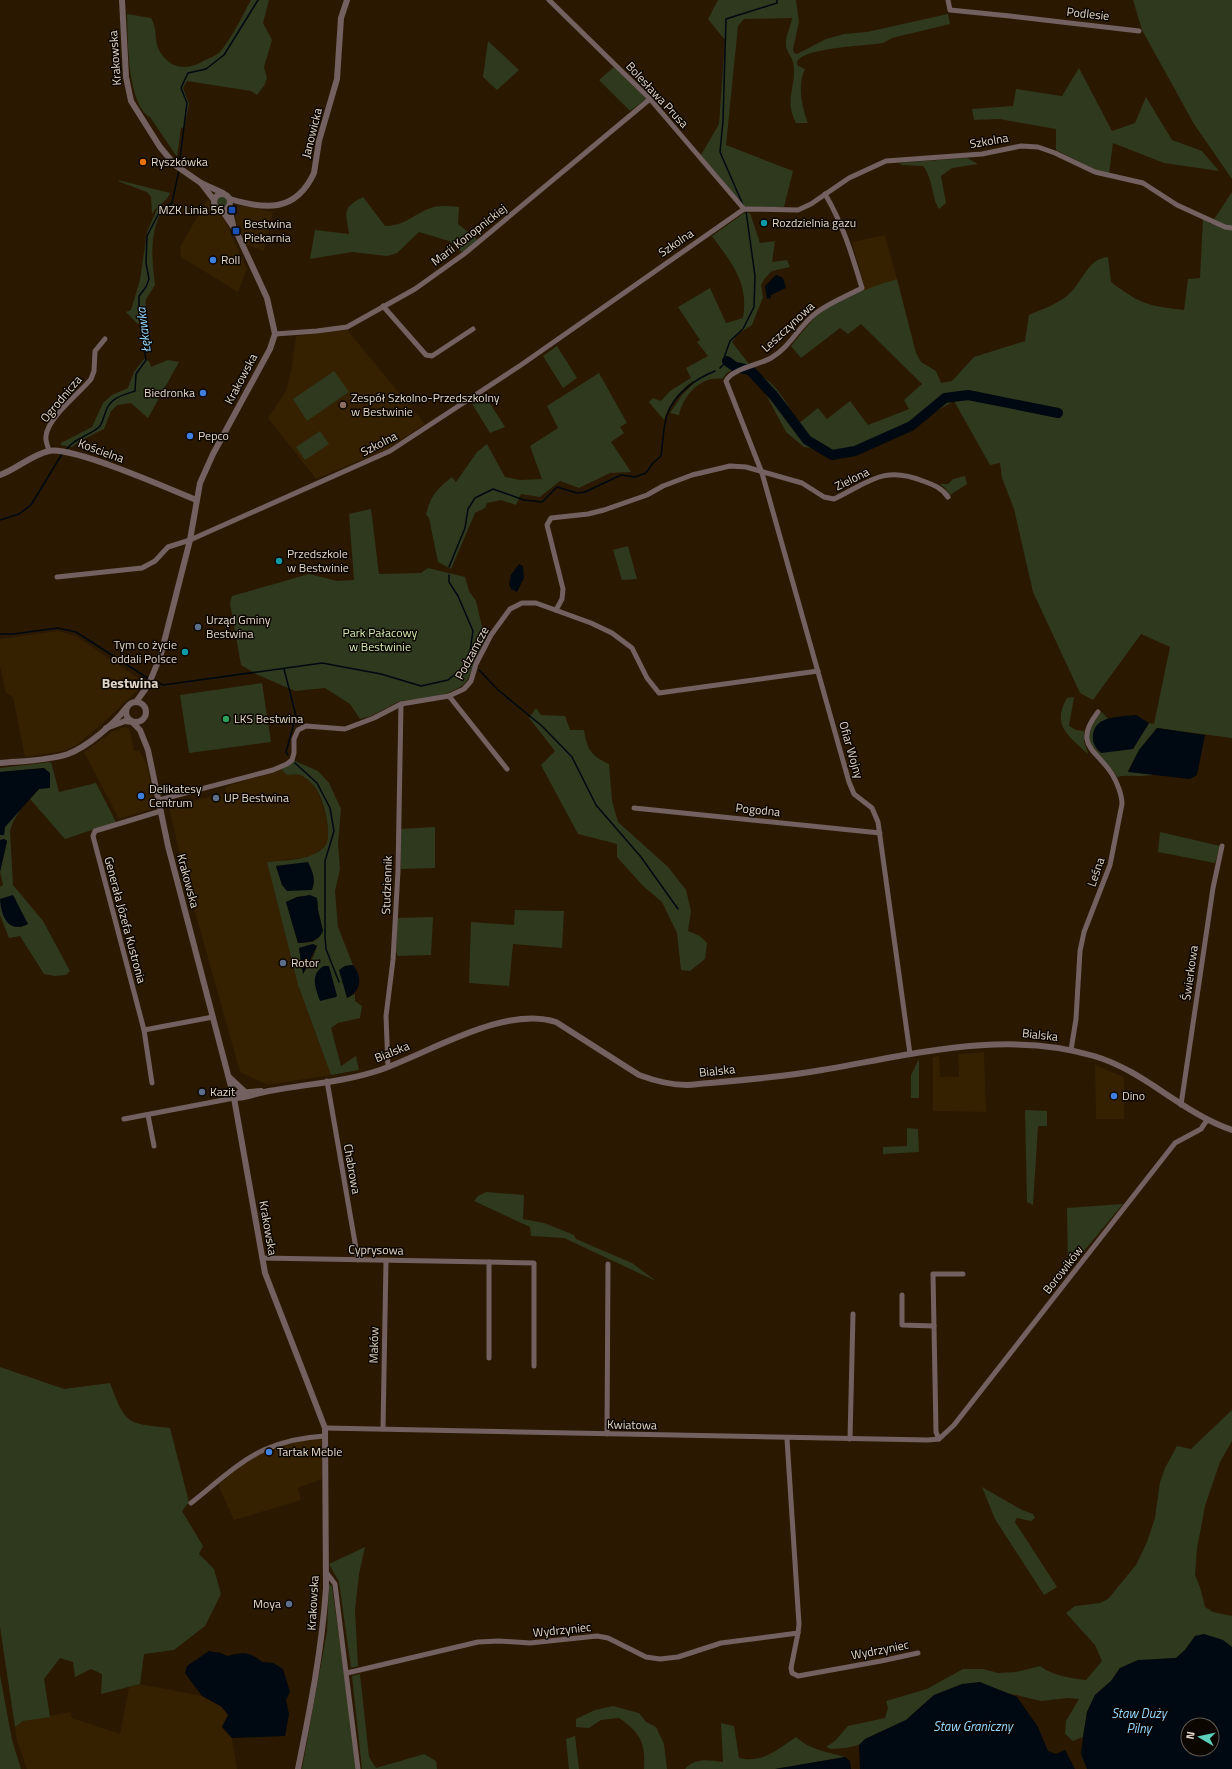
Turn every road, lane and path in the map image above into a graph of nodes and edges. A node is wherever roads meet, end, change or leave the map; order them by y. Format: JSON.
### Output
{"nodes":[{"id":1,"x":122,"y":0,"type":"edge"},
{"id":2,"x":347,"y":0,"type":"edge"},
{"id":3,"x":549,"y":0,"type":"edge"},
{"id":4,"x":948,"y":0,"type":"edge"},
{"id":5,"x":1139,"y":31,"type":"dead end"},
{"id":6,"x":650,"y":99,"type":"junction"},
{"id":7,"x":201,"y":182,"type":"junction"},
{"id":8,"x":222,"y":193,"type":"junction"},
{"id":9,"x":825,"y":194,"type":"junction"},
{"id":10,"x":230,"y":199,"type":"junction"},
{"id":11,"x":214,"y":200,"type":"junction"},
{"id":12,"x":229,"y":206,"type":"junction"},
{"id":13,"x":744,"y":209,"type":"junction"},
{"id":14,"x":222,"y":210,"type":"junction"},
{"id":15,"x":234,"y":228,"type":"junction"},
{"id":16,"x":1232,"y":228,"type":"edge"},
{"id":17,"x":383,"y":306,"type":"junction"},
{"id":18,"x":473,"y":328,"type":"dead end"},
{"id":19,"x":275,"y":334,"type":"junction"},
{"id":20,"x":105,"y":339,"type":"dead end"},
{"id":21,"x":49,"y":451,"type":"junction"},
{"id":22,"x":762,"y":473,"type":"junction"},
{"id":23,"x":0,"y":475,"type":"edge"},
{"id":24,"x":948,"y":497,"type":"dead end"},
{"id":25,"x":196,"y":500,"type":"junction"},
{"id":26,"x":190,"y":540,"type":"junction"},
{"id":27,"x":57,"y":577,"type":"dead end"},
{"id":28,"x":556,"y":610,"type":"junction"},
{"id":29,"x":818,"y":670,"type":"junction"},
{"id":30,"x":149,"y":684,"type":"junction"},
{"id":31,"x":449,"y":696,"type":"junction"},
{"id":32,"x":136,"y":702,"type":"junction"},
{"id":33,"x":401,"y":704,"type":"junction"},
{"id":34,"x":126,"y":708,"type":"junction"},
{"id":35,"x":145,"y":708,"type":"junction"},
{"id":36,"x":1098,"y":712,"type":"dead end"},
{"id":37,"x":143,"y":720,"type":"junction"},
{"id":38,"x":132,"y":722,"type":"junction"},
{"id":39,"x":106,"y":728,"type":"junction"},
{"id":40,"x":148,"y":750,"type":"junction"},
{"id":41,"x":0,"y":763,"type":"edge"},
{"id":42,"x":507,"y":769,"type":"dead end"},
{"id":43,"x":159,"y":800,"type":"junction"},
{"id":44,"x":634,"y":808,"type":"dead end"},
{"id":45,"x":161,"y":811,"type":"junction"},
{"id":46,"x":880,"y":833,"type":"junction"},
{"id":47,"x":1222,"y":846,"type":"dead end"},
{"id":48,"x":213,"y":1017,"type":"junction"},
{"id":49,"x":144,"y":1030,"type":"junction"},
{"id":50,"x":1071,"y":1050,"type":"junction"},
{"id":51,"x":910,"y":1054,"type":"junction"},
{"id":52,"x":388,"y":1067,"type":"junction"},
{"id":53,"x":228,"y":1077,"type":"junction"},
{"id":54,"x":327,"y":1081,"type":"junction"},
{"id":55,"x":152,"y":1083,"type":"dead end"},
{"id":56,"x":244,"y":1091,"type":"junction"},
{"id":57,"x":268,"y":1091,"type":"junction"},
{"id":58,"x":234,"y":1098,"type":"junction"},
{"id":59,"x":242,"y":1098,"type":"junction"},
{"id":60,"x":235,"y":1105,"type":"junction"},
{"id":61,"x":1181,"y":1105,"type":"junction"},
{"id":62,"x":148,"y":1115,"type":"junction"},
{"id":63,"x":124,"y":1119,"type":"dead end"},
{"id":64,"x":1207,"y":1120,"type":"junction"},
{"id":65,"x":1232,"y":1130,"type":"edge"},
{"id":66,"x":154,"y":1146,"type":"dead end"},
{"id":67,"x":262,"y":1258,"type":"junction"},
{"id":68,"x":358,"y":1260,"type":"junction"},
{"id":69,"x":386,"y":1261,"type":"junction"},
{"id":70,"x":489,"y":1262,"type":"junction"},
{"id":71,"x":608,"y":1264,"type":"dead end"},
{"id":72,"x":963,"y":1274,"type":"dead end"},
{"id":73,"x":902,"y":1294,"type":"dead end"},
{"id":74,"x":853,"y":1314,"type":"dead end"},
{"id":75,"x":934,"y":1326,"type":"junction"},
{"id":76,"x":489,"y":1358,"type":"dead end"},
{"id":77,"x":534,"y":1366,"type":"dead end"},
{"id":78,"x":325,"y":1428,"type":"junction"},
{"id":79,"x":383,"y":1429,"type":"junction"},
{"id":80,"x":607,"y":1434,"type":"junction"},
{"id":81,"x":326,"y":1436,"type":"junction"},
{"id":82,"x":787,"y":1439,"type":"junction"},
{"id":83,"x":850,"y":1439,"type":"junction"},
{"id":84,"x":939,"y":1439,"type":"junction"},
{"id":85,"x":191,"y":1503,"type":"dead end"},
{"id":86,"x":325,"y":1571,"type":"junction"},
{"id":87,"x":798,"y":1633,"type":"junction"},
{"id":88,"x":918,"y":1652,"type":"dead end"},
{"id":89,"x":347,"y":1673,"type":"junction"},
{"id":90,"x":298,"y":1769,"type":"edge"},
{"id":91,"x":358,"y":1769,"type":"edge"}],
"edges":[{"from":1,"to":7,"type":"street","name":"Krakowska"},
{"from":2,"to":10,"type":"street","name":"Janowicka"},
{"from":3,"to":6,"type":"street","name":"Bolesława Prusa"},
{"from":4,"to":5,"type":"street","name":"Podlesie"},
{"from":6,"to":13,"type":"street","name":"Bolesława Prusa"},
{"from":6,"to":17,"type":"street","name":"Marii Konopnickiej"},
{"from":7,"to":8,"type":"street","name":"Krakowska"},
{"from":7,"to":11,"type":"street","name":"Krakowska"},
{"from":8,"to":10,"type":"street"},
{"from":8,"to":11,"type":"street"},
{"from":9,"to":13,"type":"street","name":"Szkolna"},
{"from":9,"to":16,"type":"street","name":"Szkolna"},
{"from":9,"to":22,"type":"street","name":"Leszczynowa"},
{"from":10,"to":12,"type":"street"},
{"from":11,"to":14,"type":"street"},
{"from":12,"to":14,"type":"street"},
{"from":12,"to":15,"type":"street"},
{"from":13,"to":26,"type":"street","name":"Szkolna"},
{"from":14,"to":15,"type":"street"},
{"from":15,"to":19,"type":"street"},
{"from":17,"to":18,"type":"street"},
{"from":17,"to":19,"type":"street","name":"Marii Konopnickiej"},
{"from":19,"to":25,"type":"street","name":"Krakowska"},
{"from":20,"to":21,"type":"street","name":"Ogrodnicza"},
{"from":21,"to":23,"type":"street","name":"Kościelna"},
{"from":21,"to":25,"type":"street","name":"Kościelna"},
{"from":22,"to":24,"type":"street","name":"Zielona"},
{"from":22,"to":28,"type":"street"},
{"from":22,"to":29,"type":"street","name":"Ofiar Wojny"},
{"from":25,"to":26,"type":"street","name":"Krakowska"},
{"from":26,"to":27,"type":"street"},
{"from":26,"to":30,"type":"street","name":"Krakowska"},
{"from":28,"to":29,"type":"street","name":"Podzamcze"},
{"from":28,"to":31,"type":"street","name":"Podzamcze"},
{"from":29,"to":46,"type":"street","name":"Ofiar Wojny"},
{"from":30,"to":32,"type":"street","name":"Krakowska"},
{"from":30,"to":35,"type":"street","name":"Krakowska"},
{"from":31,"to":33,"type":"street","name":"Podzamcze"},
{"from":31,"to":42,"type":"street"},
{"from":32,"to":34,"type":"street"},
{"from":32,"to":35,"type":"street"},
{"from":33,"to":43,"type":"street","name":"Podzamcze"},
{"from":33,"to":52,"type":"street","name":"Studziennik"},
{"from":34,"to":38,"type":"street"},
{"from":34,"to":39,"type":"street"},
{"from":35,"to":37,"type":"street"},
{"from":36,"to":50,"type":"street","name":"Leśna"},
{"from":37,"to":38,"type":"street"},
{"from":37,"to":40,"type":"street","name":"Krakowska"},
{"from":38,"to":39,"type":"street"},
{"from":38,"to":40,"type":"street","name":"Krakowska"},
{"from":39,"to":41,"type":"street"},
{"from":40,"to":43,"type":"street","name":"Krakowska"},
{"from":43,"to":45,"type":"street","name":"Krakowska"},
{"from":44,"to":46,"type":"street","name":"Pogodna"},
{"from":45,"to":48,"type":"street","name":"Krakowska"},
{"from":45,"to":49,"type":"street","name":"Generała Józefa Kustronia"},
{"from":46,"to":51,"type":"street","name":"Ofiar Wojny"},
{"from":47,"to":61,"type":"street","name":"Świerkowa"},
{"from":48,"to":49,"type":"street"},
{"from":48,"to":53,"type":"street","name":"Krakowska"},
{"from":49,"to":55,"type":"street","name":"Generała Józefa Kustronia"},
{"from":50,"to":51,"type":"street","name":"Bialska"},
{"from":50,"to":61,"type":"street","name":"Bialska"},
{"from":51,"to":52,"type":"street","name":"Bialska"},
{"from":52,"to":54,"type":"street","name":"Bialska"},
{"from":53,"to":56,"type":"street"},
{"from":53,"to":58,"type":"street","name":"Krakowska"},
{"from":54,"to":57,"type":"street","name":"Bialska"},
{"from":54,"to":68,"type":"street","name":"Chabrowa"},
{"from":56,"to":57,"type":"street","name":"Bialska"},
{"from":56,"to":58,"type":"street"},
{"from":57,"to":59,"type":"street","name":"Bialska"},
{"from":58,"to":59,"type":"street","name":"Bialska"},
{"from":58,"to":60,"type":"street","name":"Krakowska"},
{"from":58,"to":62,"type":"street"},
{"from":59,"to":60,"type":"street","name":"Bialska"},
{"from":60,"to":67,"type":"street","name":"Krakowska"},
{"from":61,"to":64,"type":"street","name":"Bialska"},
{"from":62,"to":63,"type":"street"},
{"from":62,"to":66,"type":"street"},
{"from":64,"to":65,"type":"street","name":"Bialska"},
{"from":64,"to":84,"type":"street","name":"Borowików"},
{"from":67,"to":68,"type":"street","name":"Cyprysowa"},
{"from":67,"to":78,"type":"street","name":"Krakowska"},
{"from":68,"to":69,"type":"street","name":"Cyprysowa"},
{"from":69,"to":70,"type":"street","name":"Cyprysowa"},
{"from":69,"to":79,"type":"street","name":"Maków"},
{"from":70,"to":76,"type":"street"},
{"from":70,"to":77,"type":"street","name":"Cyprysowa"},
{"from":71,"to":80,"type":"street"},
{"from":72,"to":75,"type":"street"},
{"from":73,"to":75,"type":"street"},
{"from":74,"to":83,"type":"street"},
{"from":75,"to":84,"type":"street"},
{"from":78,"to":79,"type":"street","name":"Kwiatowa"},
{"from":78,"to":81,"type":"street","name":"Krakowska"},
{"from":79,"to":80,"type":"street","name":"Kwiatowa"},
{"from":80,"to":82,"type":"street","name":"Kwiatowa"},
{"from":81,"to":85,"type":"street"},
{"from":81,"to":86,"type":"street","name":"Krakowska"},
{"from":82,"to":83,"type":"street","name":"Kwiatowa"},
{"from":82,"to":87,"type":"street","name":"Wydrzyniec"},
{"from":83,"to":84,"type":"street","name":"Kwiatowa"},
{"from":86,"to":89,"type":"street"},
{"from":86,"to":90,"type":"street","name":"Krakowska"},
{"from":87,"to":88,"type":"street","name":"Wydrzyniec"},
{"from":87,"to":89,"type":"street","name":"Wydrzyniec"},
{"from":89,"to":91,"type":"street"}]}
